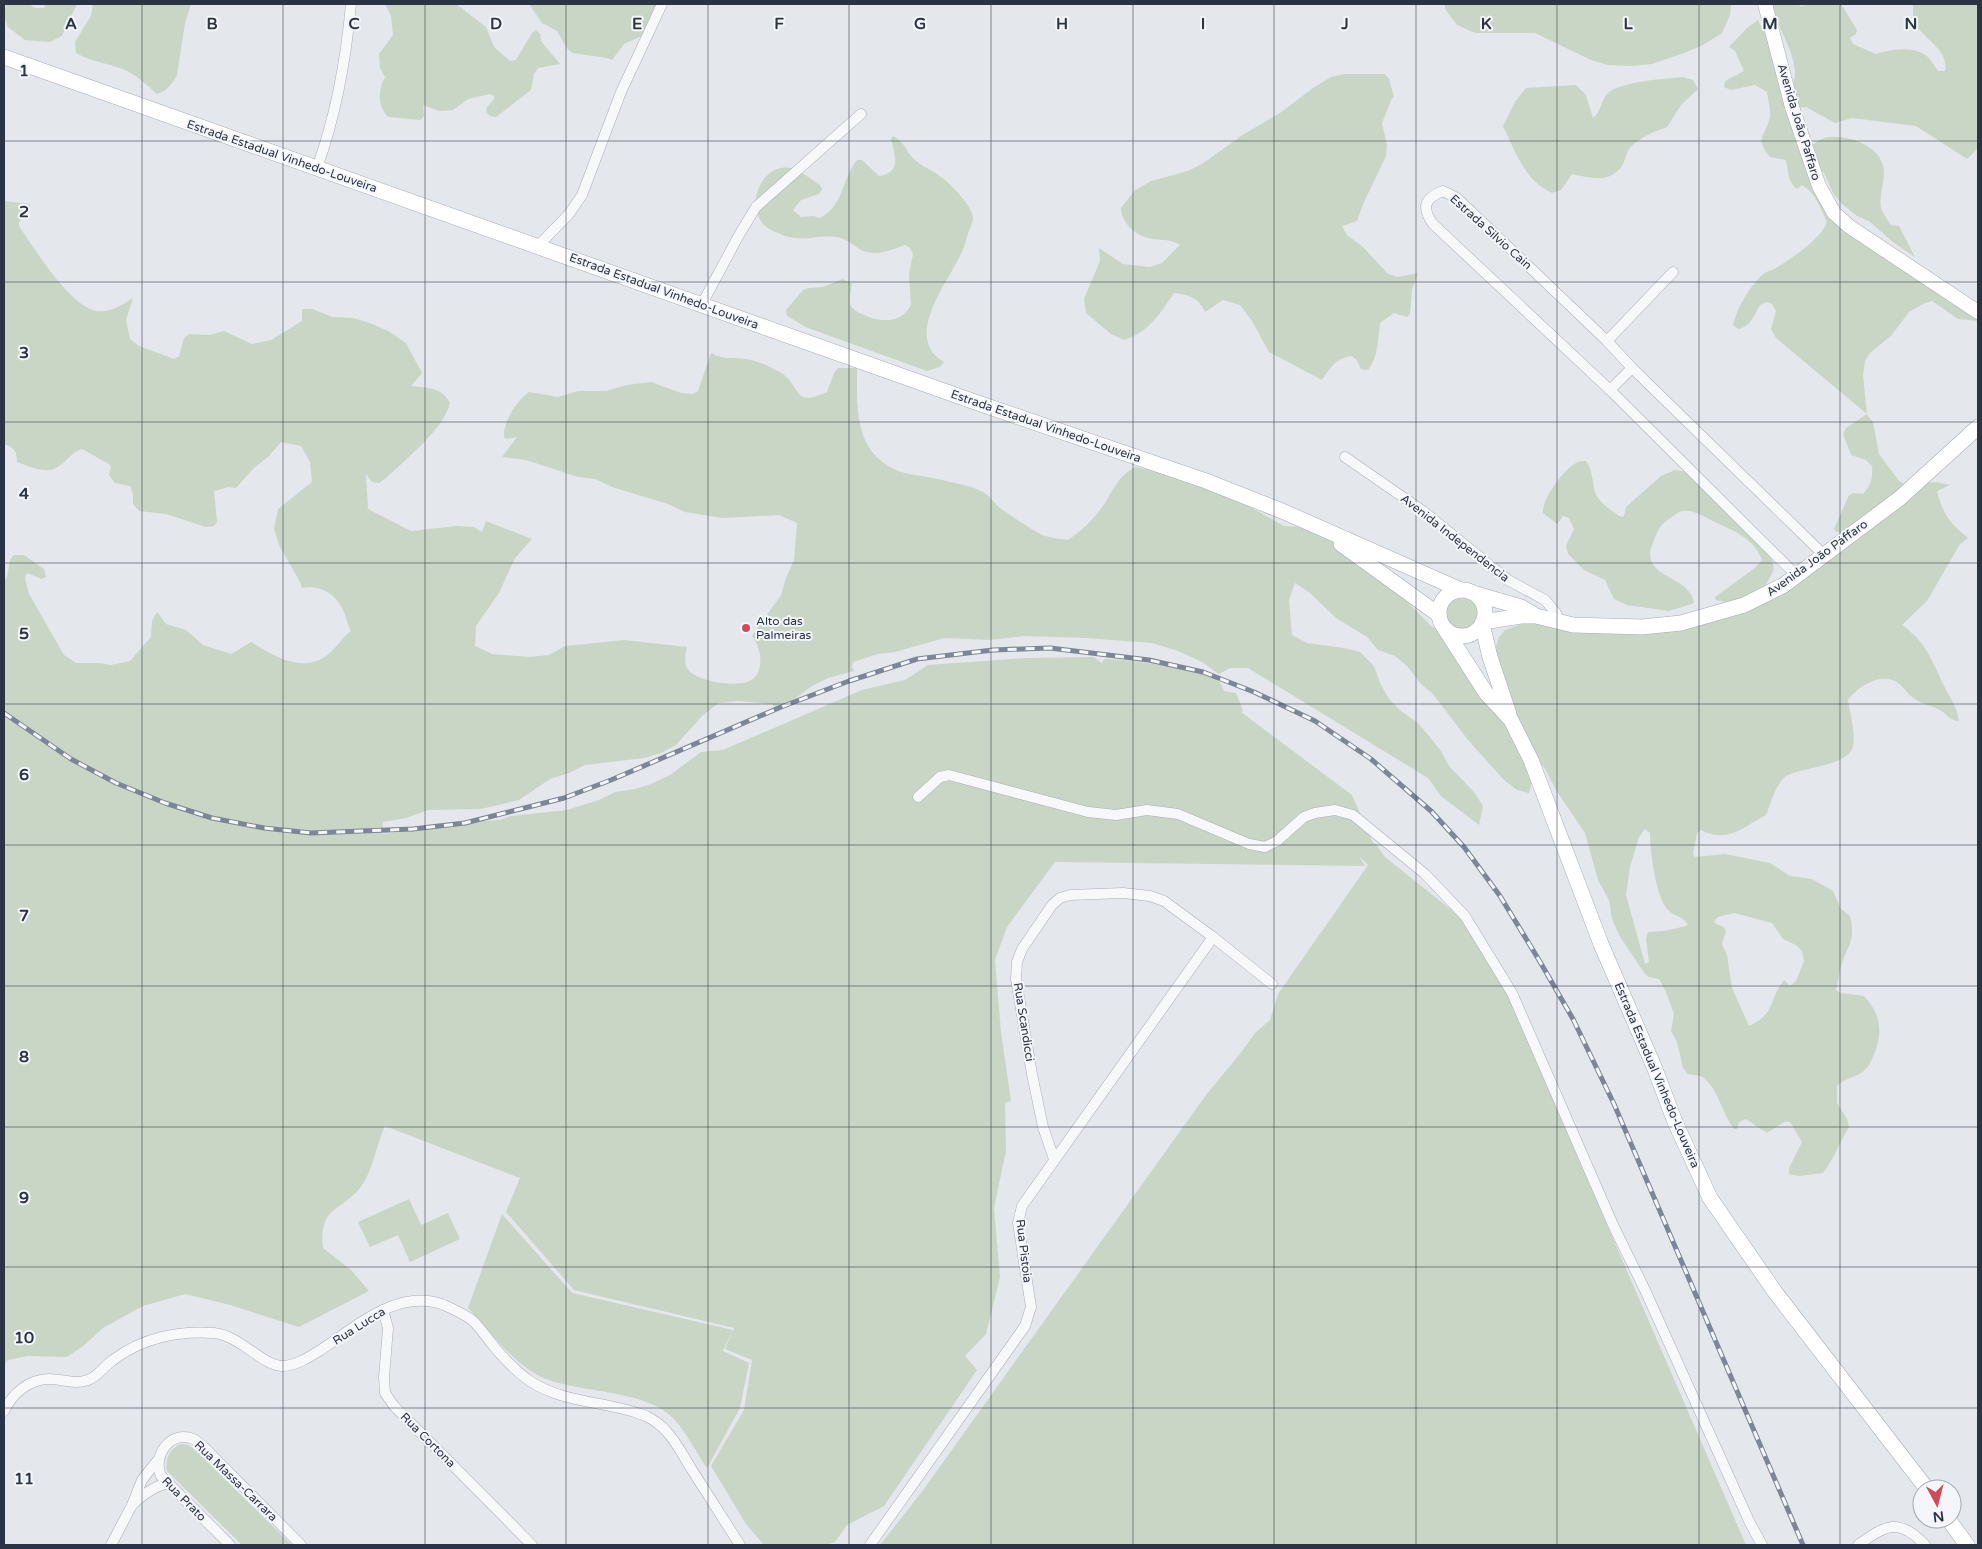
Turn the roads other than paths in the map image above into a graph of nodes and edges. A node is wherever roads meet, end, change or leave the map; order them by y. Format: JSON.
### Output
{"nodes":[{"id":1,"x":351,"y":4,"type":"edge"},
{"id":2,"x":662,"y":4,"type":"edge"},
{"id":3,"x":1765,"y":4,"type":"edge"},
{"id":4,"x":4,"y":57,"type":"edge"},
{"id":5,"x":862,"y":114,"type":"dead end"},
{"id":6,"x":318,"y":168,"type":"junction"},
{"id":7,"x":538,"y":246,"type":"junction"},
{"id":8,"x":1673,"y":272,"type":"dead end"},
{"id":9,"x":702,"y":304,"type":"junction"},
{"id":10,"x":1978,"y":312,"type":"edge"},
{"id":11,"x":1607,"y":341,"type":"junction"},
{"id":12,"x":1632,"y":368,"type":"junction"},
{"id":13,"x":1610,"y":390,"type":"junction"},
{"id":14,"x":1977,"y":430,"type":"edge"},
{"id":15,"x":1345,"y":458,"type":"dead end"},
{"id":16,"x":1322,"y":530,"type":"junction"},
{"id":17,"x":1824,"y":555,"type":"junction"},
{"id":18,"x":1797,"y":576,"type":"junction"},
{"id":19,"x":1469,"y":592,"type":"junction"},
{"id":20,"x":1536,"y":616,"type":"junction"},
{"id":21,"x":1442,"y":622,"type":"junction"},
{"id":22,"x":1483,"y":623,"type":"junction"},
{"id":23,"x":1560,"y":623,"type":"junction"},
{"id":24,"x":1511,"y":720,"type":"junction"},
{"id":25,"x":918,"y":797,"type":"dead end"},
{"id":26,"x":1213,"y":937,"type":"junction"},
{"id":27,"x":1272,"y":984,"type":"dead end"},
{"id":28,"x":1054,"y":1159,"type":"junction"},
{"id":29,"x":383,"y":1310,"type":"junction"},
{"id":30,"x":4,"y":1411,"type":"edge"},
{"id":31,"x":164,"y":1447,"type":"joint"},
{"id":32,"x":157,"y":1461,"type":"junction"},
{"id":33,"x":1919,"y":1479,"type":"edge"},
{"id":34,"x":168,"y":1483,"type":"junction"},
{"id":35,"x":132,"y":1505,"type":"junction"},
{"id":36,"x":1955,"y":1529,"type":"edge"},
{"id":37,"x":111,"y":1545,"type":"edge"},
{"id":38,"x":230,"y":1545,"type":"edge"},
{"id":39,"x":301,"y":1545,"type":"edge"},
{"id":40,"x":532,"y":1545,"type":"edge"},
{"id":41,"x":740,"y":1545,"type":"edge"},
{"id":42,"x":870,"y":1545,"type":"edge"},
{"id":43,"x":1762,"y":1545,"type":"edge"},
{"id":44,"x":1858,"y":1545,"type":"edge"},
{"id":45,"x":1925,"y":1545,"type":"edge"},
{"id":46,"x":1967,"y":1545,"type":"edge"}],
"edges":[{"from":1,"to":6,"type":"street"},
{"from":2,"to":7,"type":"street"},
{"from":3,"to":10,"type":"street","name":"Avenida João Paffaro"},
{"from":4,"to":6,"type":"main road","name":"Estrada Estadual Vinhedo-Louveira"},
{"from":5,"to":9,"type":"street"},
{"from":6,"to":7,"type":"main road","name":"Estrada Estadual Vinhedo-Louveira"},
{"from":7,"to":9,"type":"main road","name":"Estrada Estadual Vinhedo-Louveira"},
{"from":8,"to":11,"type":"street"},
{"from":9,"to":16,"type":"main road","name":"Estrada Estadual Vinhedo-Louveira"},
{"from":11,"to":12,"type":"street","name":"Estrada Silvio Cain"},
{"from":11,"to":13,"type":"street","name":"Estrada Silvio Cain"},
{"from":12,"to":13,"type":"street"},
{"from":12,"to":17,"type":"street","name":"Estrada Silvio Cain"},
{"from":13,"to":18,"type":"street","name":"Estrada Silvio Cain"},
{"from":14,"to":17,"type":"main road","name":"Avenida João Páffaro"},
{"from":15,"to":23,"type":"street","name":"Avenida Independencia"},
{"from":16,"to":19,"type":"main road","name":"Estrada Estadual Vinhedo-Louveira"},
{"from":16,"to":21,"type":"main road","name":"Estrada Estadual Vinhedo-Louveira"},
{"from":17,"to":18,"type":"main road","name":"Avenida João Páffaro"},
{"from":18,"to":23,"type":"main road","name":"Avenida João Páffaro"},
{"from":19,"to":20,"type":"main road","name":"Estrada Estadual Vinhedo-Louveira"},
{"from":19,"to":21,"type":"main road"},
{"from":19,"to":22,"type":"main road"},
{"from":20,"to":22,"type":"main road"},
{"from":20,"to":23,"type":"main road","name":"Avenida João Páffaro"},
{"from":21,"to":22,"type":"main road"},
{"from":21,"to":24,"type":"main road","name":"Estrada Estadual Vinhedo-Louveira"},
{"from":22,"to":24,"type":"main road"},
{"from":24,"to":33,"type":"main road","name":"Estrada Estadual Vinhedo-Louveira"},
{"from":25,"to":43,"type":"street"},
{"from":26,"to":27,"type":"street","name":"Rua Scandicci"},
{"from":26,"to":28,"type":"street","name":"Rua Pistoia"},
{"from":26,"to":28,"type":"street","name":"Rua Scandicci"},
{"from":28,"to":42,"type":"street","name":"Rua Pistoia"},
{"from":29,"to":30,"type":"street","name":"Rua Lucca"},
{"from":29,"to":40,"type":"street","name":"Rua Cortona"},
{"from":29,"to":41,"type":"street","name":"Rua Lucca"},
{"from":31,"to":32,"type":"street","name":"Rua Prato"},
{"from":31,"to":39,"type":"street","name":"Rua Massa-Carrara"},
{"from":32,"to":34,"type":"street","name":"Rua Prato"},
{"from":32,"to":35,"type":"street"},
{"from":34,"to":35,"type":"street"},
{"from":34,"to":38,"type":"street","name":"Rua Prato"},
{"from":35,"to":37,"type":"street"},
{"from":36,"to":46,"type":"main road"},
{"from":44,"to":45,"type":"street"}]}
